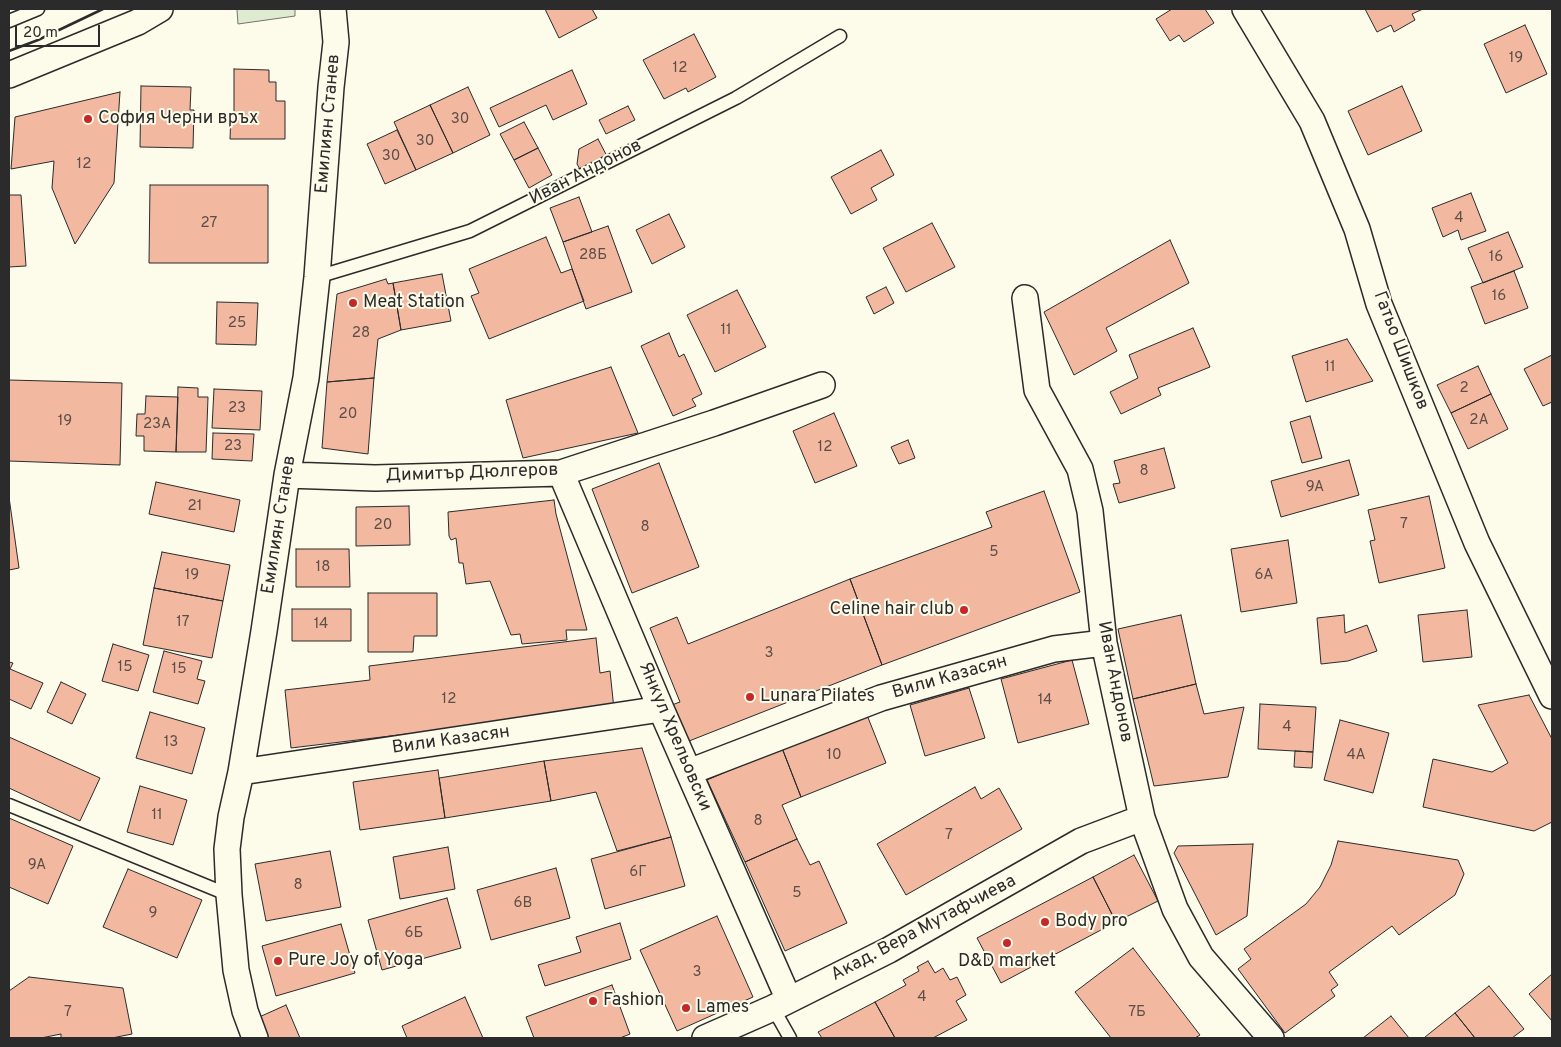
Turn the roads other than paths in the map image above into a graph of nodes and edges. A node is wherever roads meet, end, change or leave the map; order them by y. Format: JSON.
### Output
{"nodes":[{"id":1,"x":38,"y":9,"type":"edge"},
{"id":2,"x":160,"y":9,"type":"edge"},
{"id":3,"x":333,"y":9,"type":"edge"},
{"id":4,"x":1245,"y":9,"type":"edge"},
{"id":5,"x":9,"y":21,"type":"edge"},
{"id":6,"x":840,"y":36,"type":"dead end"},
{"id":7,"x":9,"y":75,"type":"edge"},
{"id":8,"x":317,"y":277,"type":"junction"},
{"id":9,"x":1025,"y":298,"type":"dead end"},
{"id":10,"x":822,"y":385,"type":"dead end"},
{"id":11,"x":561,"y":473,"type":"junction"},
{"id":12,"x":287,"y":475,"type":"junction"},
{"id":13,"x":1104,"y":643,"type":"junction"},
{"id":14,"x":1552,"y":696,"type":"edge"},
{"id":15,"x":661,"y":709,"type":"junction"},
{"id":16,"x":242,"y":772,"type":"junction"},
{"id":17,"x":689,"y":772,"type":"junction"},
{"id":18,"x":9,"y":805,"type":"edge"},
{"id":19,"x":1142,"y":818,"type":"junction"},
{"id":20,"x":229,"y":895,"type":"junction"},
{"id":21,"x":781,"y":1004,"type":"junction"},
{"id":22,"x":255,"y":1038,"type":"edge"},
{"id":23,"x":705,"y":1038,"type":"edge"},
{"id":24,"x":790,"y":1038,"type":"edge"},
{"id":25,"x":1271,"y":1038,"type":"edge"}],
"edges":[{"from":1,"to":5,"type":"lane"},
{"from":2,"to":7,"type":"street"},
{"from":3,"to":8,"type":"street","name":"Емилиян Станев"},
{"from":4,"to":14,"type":"street","name":"Гатьо Шишков"},
{"from":6,"to":8,"type":"lane","name":"Иван Андонов"},
{"from":8,"to":12,"type":"street","name":"Емилиян Станев"},
{"from":9,"to":13,"type":"street","name":"Иван Андонов"},
{"from":10,"to":11,"type":"street","name":"Димитър Дюлгеров"},
{"from":11,"to":12,"type":"street","name":"Димитър Дюлгеров"},
{"from":11,"to":15,"type":"street","name":"Янкул Хрельовски"},
{"from":12,"to":16,"type":"street","name":"Емилиян Станев"},
{"from":13,"to":17,"type":"street","name":"Вили Казасян"},
{"from":13,"to":19,"type":"street","name":"Иван Андонов"},
{"from":15,"to":16,"type":"street","name":"Вили Казасян"},
{"from":15,"to":17,"type":"street","name":"Янкул Хрельовски"},
{"from":16,"to":20,"type":"street","name":"Емилиян Станев"},
{"from":17,"to":21,"type":"street","name":"Янкул Хрельовски"},
{"from":18,"to":20,"type":"lane"},
{"from":19,"to":21,"type":"street","name":"Акад. Вера Мутафчиева"},
{"from":19,"to":25,"type":"street","name":"Иван Андонов"},
{"from":20,"to":22,"type":"street","name":"Емилиян Станев"},
{"from":21,"to":23,"type":"street","name":"Акад. Вера Мутафчиева"},
{"from":21,"to":24,"type":"lane","name":"Янкул Хрельовски"}]}
